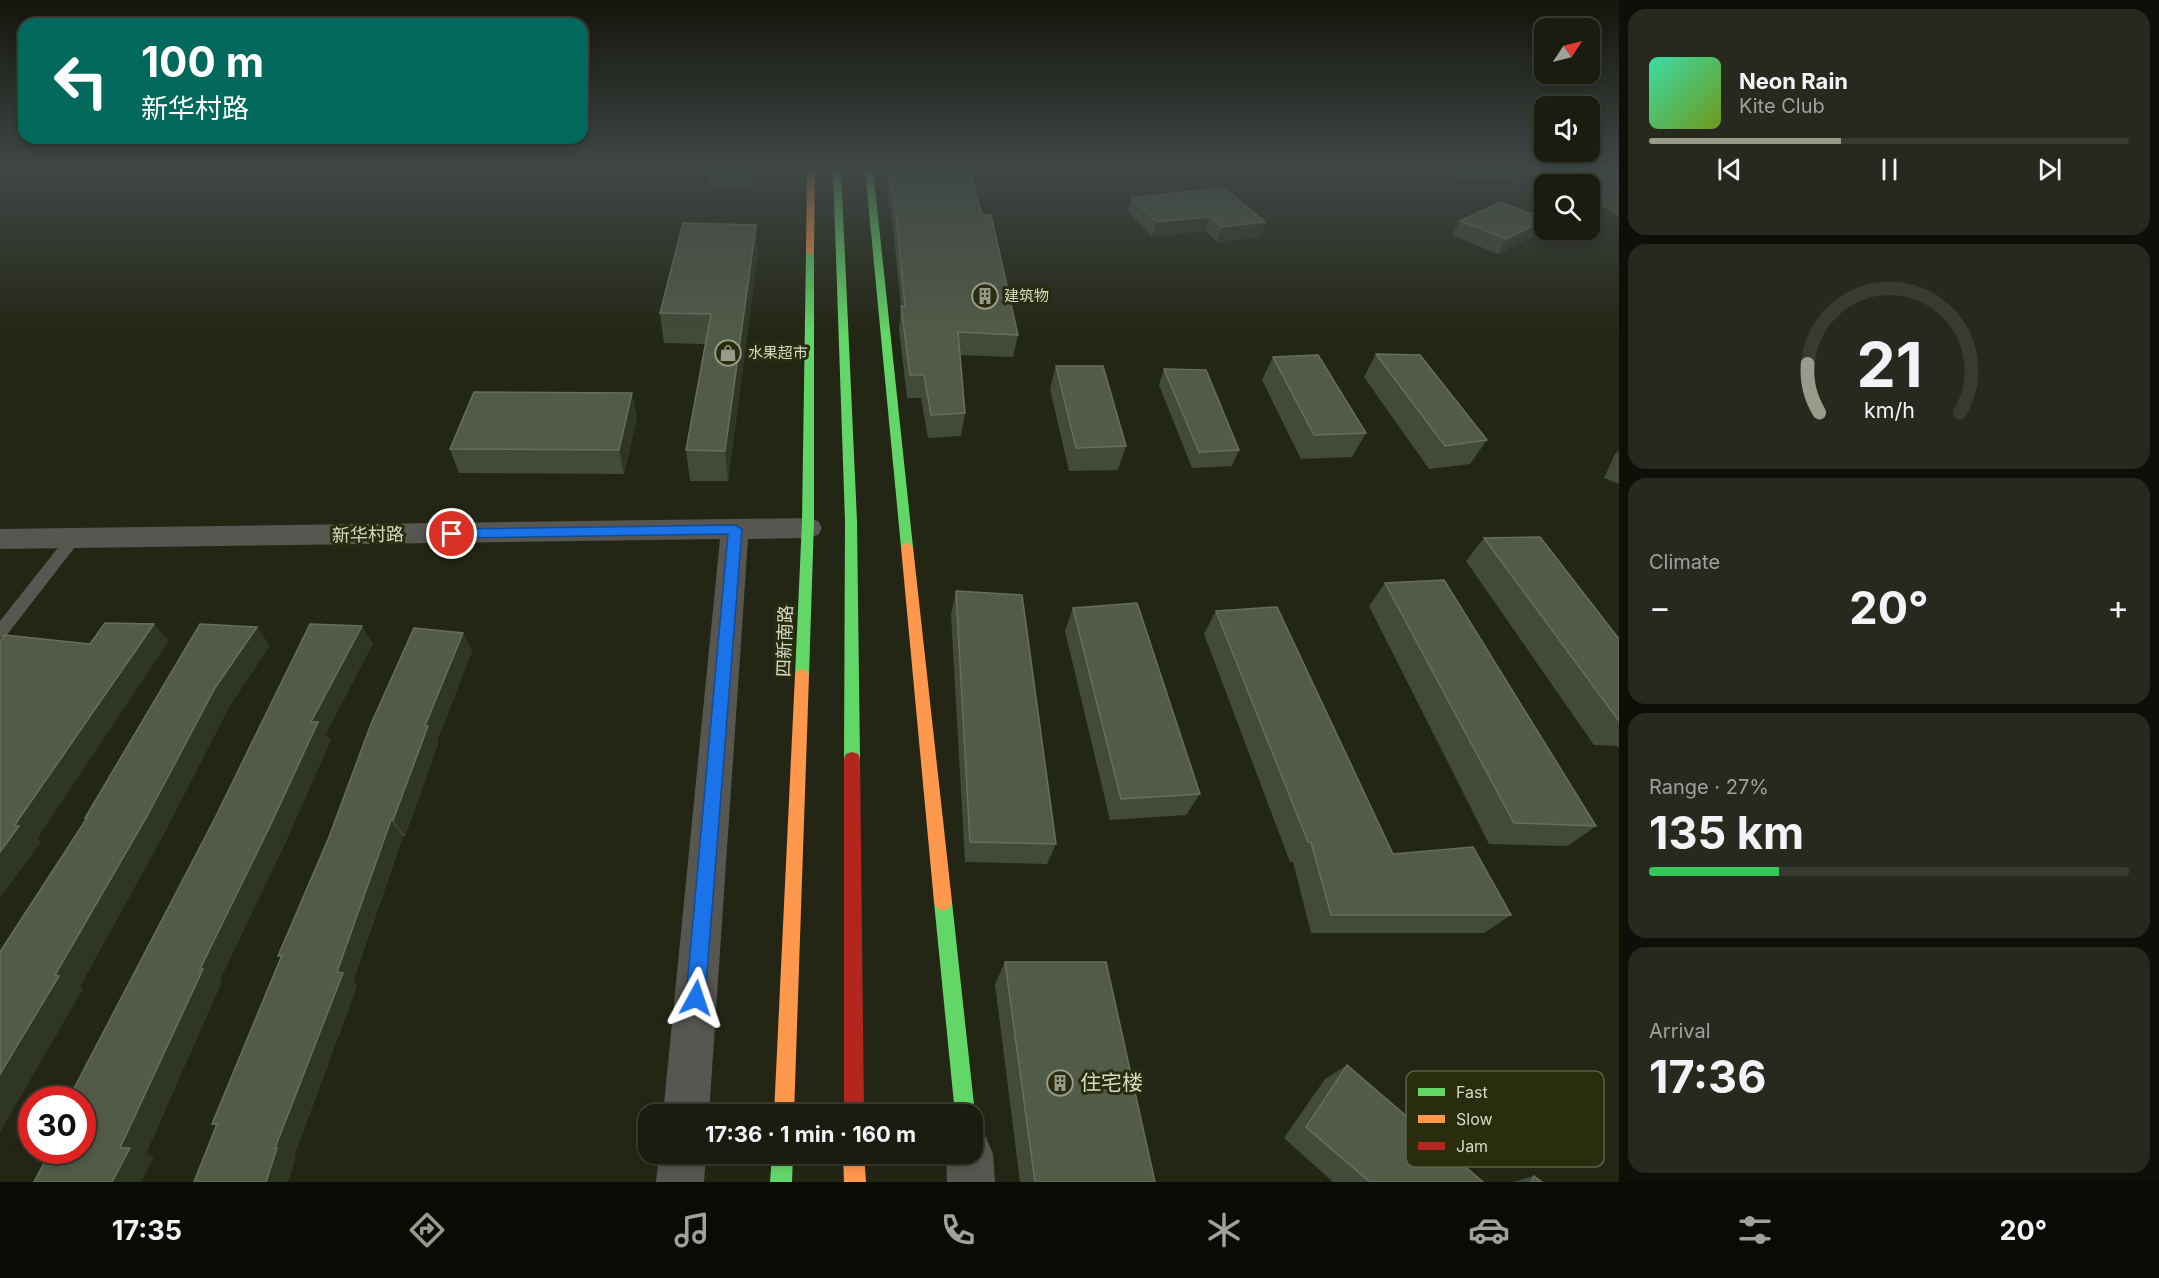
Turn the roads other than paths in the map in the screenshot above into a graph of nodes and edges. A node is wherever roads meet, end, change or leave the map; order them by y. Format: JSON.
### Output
{"nodes":[{"id":1,"x":811,"y":224,"type":"edge"},
{"id":2,"x":839,"y":224,"type":"edge"},
{"id":3,"x":875,"y":224,"type":"edge"},
{"id":4,"x":808,"y":528,"type":"junction"},
{"id":5,"x":735,"y":529,"type":"junction"},
{"id":6,"x":0,"y":539,"type":"edge"},
{"id":7,"x":73,"y":539,"type":"junction"},
{"id":8,"x":0,"y":632,"type":"edge"},
{"id":9,"x":687,"y":1104,"type":"edge"},
{"id":10,"x":784,"y":1104,"type":"edge"},
{"id":11,"x":854,"y":1104,"type":"edge"},
{"id":12,"x":964,"y":1104,"type":"edge"},
{"id":13,"x":682,"y":1164,"type":"edge"},
{"id":14,"x":783,"y":1164,"type":"edge"},
{"id":15,"x":854,"y":1164,"type":"edge"},
{"id":16,"x":970,"y":1164,"type":"edge"},
{"id":17,"x":680,"y":1182,"type":"edge"},
{"id":18,"x":782,"y":1182,"type":"edge"},
{"id":19,"x":855,"y":1182,"type":"edge"},
{"id":20,"x":971,"y":1182,"type":"edge"}],
"edges":[{"from":1,"to":4,"type":"main road","name":"四新南路"},
{"from":2,"to":11,"type":"main road"},
{"from":3,"to":12,"type":"main road"},
{"from":4,"to":5,"type":"street","name":"新华村路"},
{"from":4,"to":10,"type":"main road","name":"四新南路"},
{"from":5,"to":7,"type":"street","name":"新华村路"},
{"from":5,"to":9,"type":"street"},
{"from":6,"to":7,"type":"street","name":"新华村路"},
{"from":7,"to":8,"type":"lane"},
{"from":13,"to":17,"type":"street"},
{"from":14,"to":18,"type":"main road"},
{"from":15,"to":19,"type":"main road"},
{"from":16,"to":20,"type":"street"}]}
